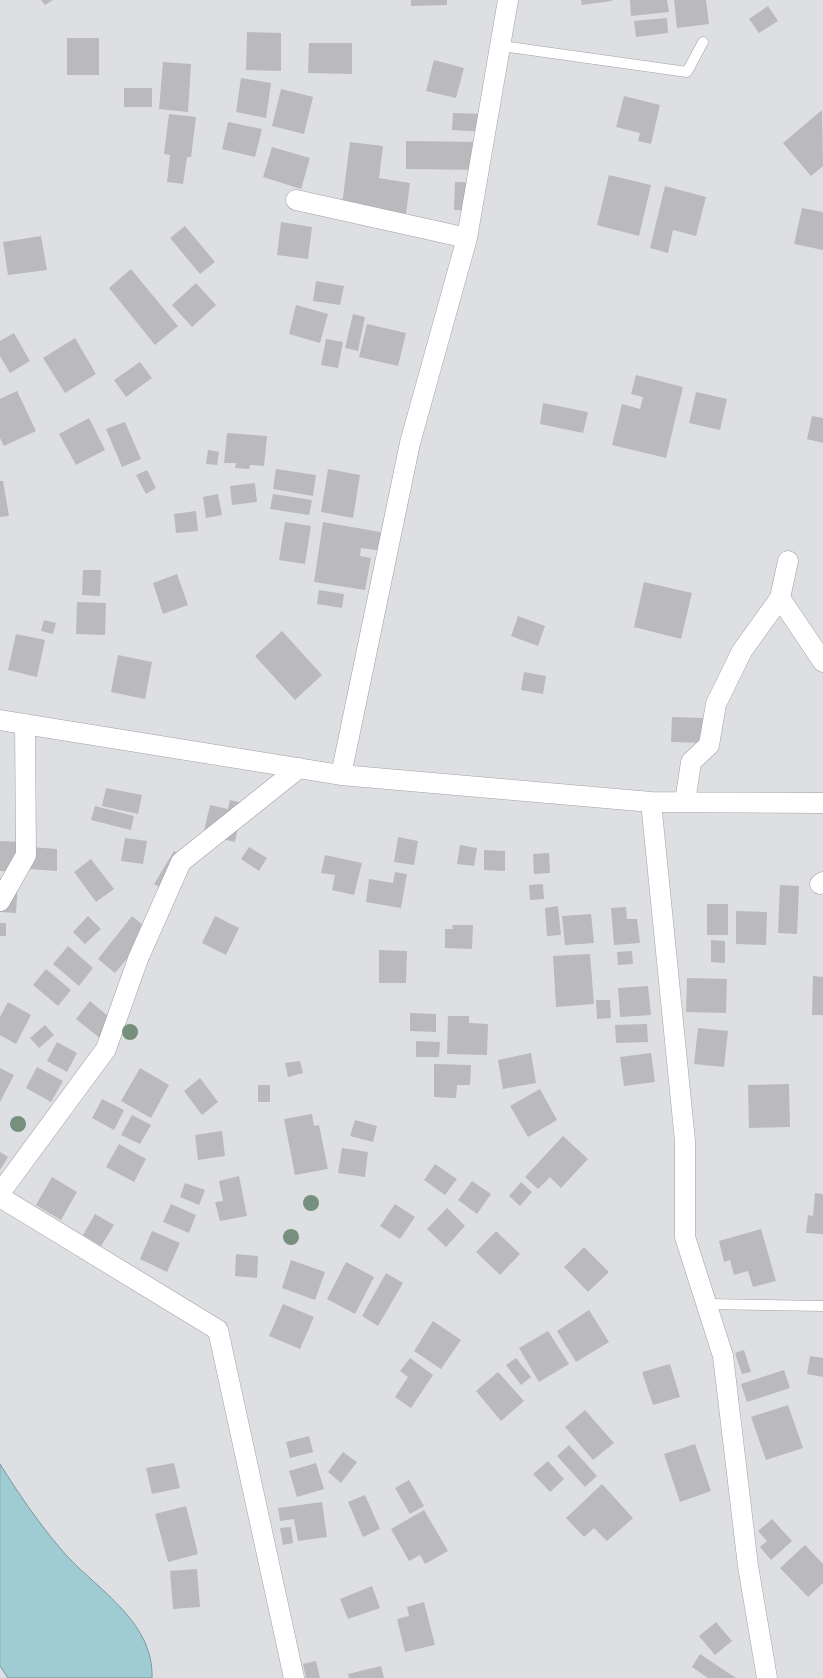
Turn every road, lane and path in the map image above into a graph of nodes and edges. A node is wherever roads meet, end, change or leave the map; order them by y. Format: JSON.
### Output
{"nodes":[{"id":1,"x":508,"y":0,"type":"edge"},
{"id":2,"x":703,"y":42,"type":"dead end"},
{"id":3,"x":502,"y":46,"type":"junction"},
{"id":4,"x":296,"y":200,"type":"dead end"},
{"id":5,"x":467,"y":238,"type":"junction"},
{"id":6,"x":788,"y":561,"type":"dead end"},
{"id":7,"x":780,"y":598,"type":"junction"},
{"id":8,"x":823,"y":662,"type":"edge"},
{"id":9,"x":0,"y":720,"type":"edge"},
{"id":10,"x":25,"y":724,"type":"junction"},
{"id":11,"x":299,"y":768,"type":"junction"},
{"id":12,"x":341,"y":775,"type":"junction"},
{"id":13,"x":652,"y":802,"type":"junction"},
{"id":14,"x":684,"y":802,"type":"junction"},
{"id":15,"x":823,"y":803,"type":"edge"},
{"id":16,"x":0,"y":901,"type":"edge"},
{"id":17,"x":0,"y":1193,"type":"edge"},
{"id":18,"x":0,"y":1197,"type":"edge"},
{"id":19,"x":706,"y":1304,"type":"junction"},
{"id":20,"x":823,"y":1306,"type":"edge"},
{"id":21,"x":294,"y":1678,"type":"edge"},
{"id":22,"x":767,"y":1678,"type":"edge"}],
"edges":[{"from":1,"to":3,"type":"street"},
{"from":2,"to":3,"type":"lane"},
{"from":3,"to":5,"type":"street"},
{"from":4,"to":5,"type":"street"},
{"from":5,"to":12,"type":"street"},
{"from":6,"to":7,"type":"street"},
{"from":7,"to":8,"type":"street"},
{"from":7,"to":14,"type":"street"},
{"from":9,"to":10,"type":"street"},
{"from":10,"to":11,"type":"street"},
{"from":10,"to":16,"type":"street"},
{"from":11,"to":12,"type":"street"},
{"from":11,"to":17,"type":"street"},
{"from":12,"to":13,"type":"street"},
{"from":13,"to":14,"type":"street"},
{"from":13,"to":19,"type":"street"},
{"from":14,"to":15,"type":"street"},
{"from":18,"to":21,"type":"street"},
{"from":19,"to":20,"type":"lane"},
{"from":19,"to":22,"type":"street"}]}
